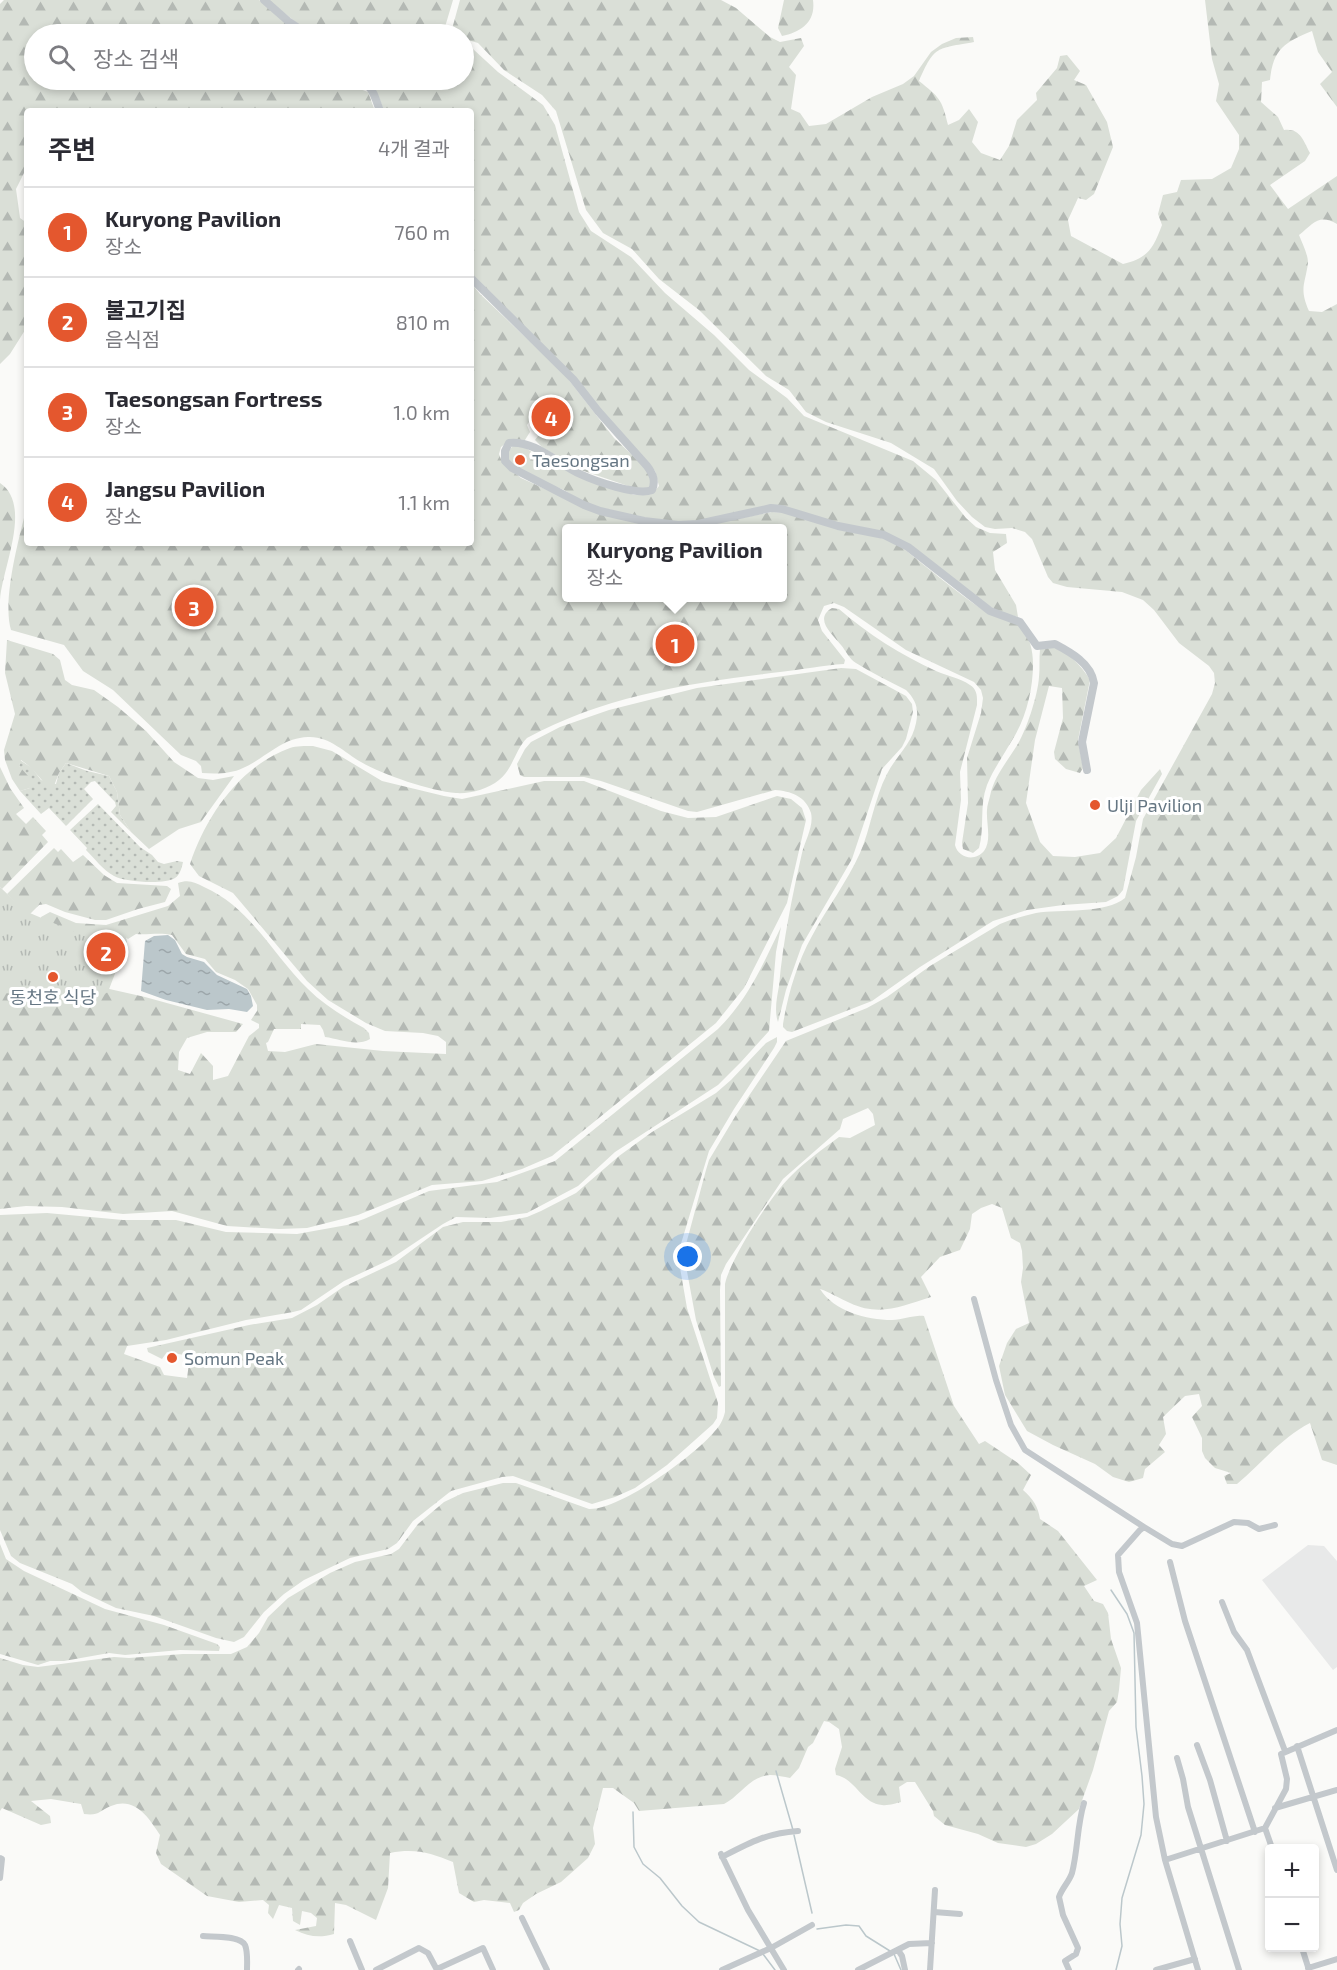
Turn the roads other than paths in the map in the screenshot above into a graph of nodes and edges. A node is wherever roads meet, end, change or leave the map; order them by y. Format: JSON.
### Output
{"nodes":[{"id":1,"x":264,"y":0,"type":"edge"},
{"id":2,"x":293,"y":24,"type":"edge"},
{"id":3,"x":373,"y":90,"type":"edge"},
{"id":4,"x":379,"y":108,"type":"edge"},
{"id":5,"x":474,"y":281,"type":"edge"},
{"id":6,"x":670,"y":524,"type":"edge"},
{"id":7,"x":698,"y":524,"type":"edge"},
{"id":8,"x":1087,"y":770,"type":"dead end"},
{"id":9,"x":974,"y":1299,"type":"dead end"},
{"id":10,"x":1275,"y":1525,"type":"dead end"},
{"id":11,"x":1144,"y":1527,"type":"junction"},
{"id":12,"x":1170,"y":1562,"type":"dead end"},
{"id":13,"x":1222,"y":1602,"type":"dead end"},
{"id":14,"x":1337,"y":1730,"type":"edge"},
{"id":15,"x":1197,"y":1745,"type":"dead end"},
{"id":16,"x":1297,"y":1746,"type":"junction"},
{"id":17,"x":1285,"y":1751,"type":"junction"},
{"id":18,"x":1177,"y":1758,"type":"dead end"},
{"id":19,"x":1337,"y":1791,"type":"edge"},
{"id":20,"x":1314,"y":1797,"type":"junction"},
{"id":21,"x":1084,"y":1803,"type":"dead end"},
{"id":22,"x":1275,"y":1808,"type":"junction"},
{"id":23,"x":1265,"y":1828,"type":"junction"},
{"id":24,"x":798,"y":1831,"type":"dead end"},
{"id":25,"x":1254,"y":1832,"type":"junction"},
{"id":26,"x":1227,"y":1841,"type":"junction"},
{"id":27,"x":1271,"y":1844,"type":"edge"},
{"id":28,"x":1201,"y":1849,"type":"junction"},
{"id":29,"x":0,"y":1858,"type":"edge"},
{"id":30,"x":1164,"y":1860,"type":"junction"},
{"id":31,"x":1337,"y":1870,"type":"edge"},
{"id":32,"x":0,"y":1878,"type":"edge"},
{"id":33,"x":935,"y":1890,"type":"dead end"},
{"id":34,"x":934,"y":1912,"type":"junction"},
{"id":35,"x":960,"y":1914,"type":"dead end"},
{"id":36,"x":522,"y":1918,"type":"dead end"},
{"id":37,"x":812,"y":1925,"type":"dead end"},
{"id":38,"x":203,"y":1936,"type":"dead end"},
{"id":39,"x":350,"y":1941,"type":"dead end"},
{"id":40,"x":932,"y":1943,"type":"junction"},
{"id":41,"x":771,"y":1948,"type":"junction"},
{"id":42,"x":898,"y":1950,"type":"junction"},
{"id":43,"x":1303,"y":1952,"type":"edge"},
{"id":44,"x":1195,"y":1959,"type":"junction"},
{"id":45,"x":1337,"y":1959,"type":"edge"},
{"id":46,"x":437,"y":1969,"type":"edge"},
{"id":47,"x":1308,"y":1969,"type":"edge"},
{"id":48,"x":247,"y":1970,"type":"edge"},
{"id":49,"x":362,"y":1970,"type":"edge"},
{"id":50,"x":376,"y":1970,"type":"edge"},
{"id":51,"x":493,"y":1970,"type":"edge"},
{"id":52,"x":547,"y":1970,"type":"edge"},
{"id":53,"x":722,"y":1970,"type":"edge"},
{"id":54,"x":784,"y":1970,"type":"edge"},
{"id":55,"x":858,"y":1970,"type":"edge"},
{"id":56,"x":905,"y":1970,"type":"edge"},
{"id":57,"x":930,"y":1970,"type":"edge"},
{"id":58,"x":1069,"y":1970,"type":"edge"},
{"id":59,"x":1156,"y":1970,"type":"edge"},
{"id":60,"x":1198,"y":1970,"type":"edge"},
{"id":61,"x":1239,"y":1970,"type":"edge"}],
"edges":[{"from":1,"to":2,"type":"street"},
{"from":3,"to":4,"type":"street"},
{"from":5,"to":6,"type":"street"},
{"from":7,"to":8,"type":"street"},
{"from":9,"to":11,"type":"street"},
{"from":10,"to":11,"type":"street"},
{"from":11,"to":30,"type":"street"},
{"from":12,"to":25,"type":"street"},
{"from":13,"to":17,"type":"street"},
{"from":14,"to":16,"type":"street"},
{"from":15,"to":26,"type":"street"},
{"from":16,"to":17,"type":"street"},
{"from":16,"to":20,"type":"street"},
{"from":17,"to":22,"type":"street"},
{"from":18,"to":28,"type":"street"},
{"from":19,"to":20,"type":"street"},
{"from":20,"to":22,"type":"street"},
{"from":20,"to":31,"type":"street"},
{"from":21,"to":58,"type":"street"},
{"from":22,"to":23,"type":"street"},
{"from":23,"to":25,"type":"street"},
{"from":23,"to":27,"type":"street"},
{"from":24,"to":41,"type":"street"},
{"from":25,"to":26,"type":"street"},
{"from":26,"to":28,"type":"street"},
{"from":28,"to":30,"type":"street"},
{"from":28,"to":61,"type":"street"},
{"from":29,"to":32,"type":"street"},
{"from":30,"to":44,"type":"street"},
{"from":33,"to":34,"type":"street"},
{"from":34,"to":35,"type":"street"},
{"from":34,"to":40,"type":"street"},
{"from":36,"to":52,"type":"street"},
{"from":37,"to":41,"type":"street"},
{"from":38,"to":48,"type":"street"},
{"from":39,"to":49,"type":"street"},
{"from":40,"to":42,"type":"street"},
{"from":40,"to":57,"type":"street"},
{"from":41,"to":53,"type":"street"},
{"from":41,"to":54,"type":"street"},
{"from":42,"to":55,"type":"street"},
{"from":42,"to":56,"type":"street"},
{"from":43,"to":47,"type":"street"},
{"from":44,"to":59,"type":"street"},
{"from":44,"to":60,"type":"street"},
{"from":45,"to":47,"type":"street"},
{"from":46,"to":50,"type":"street"},
{"from":46,"to":51,"type":"street"}]}
